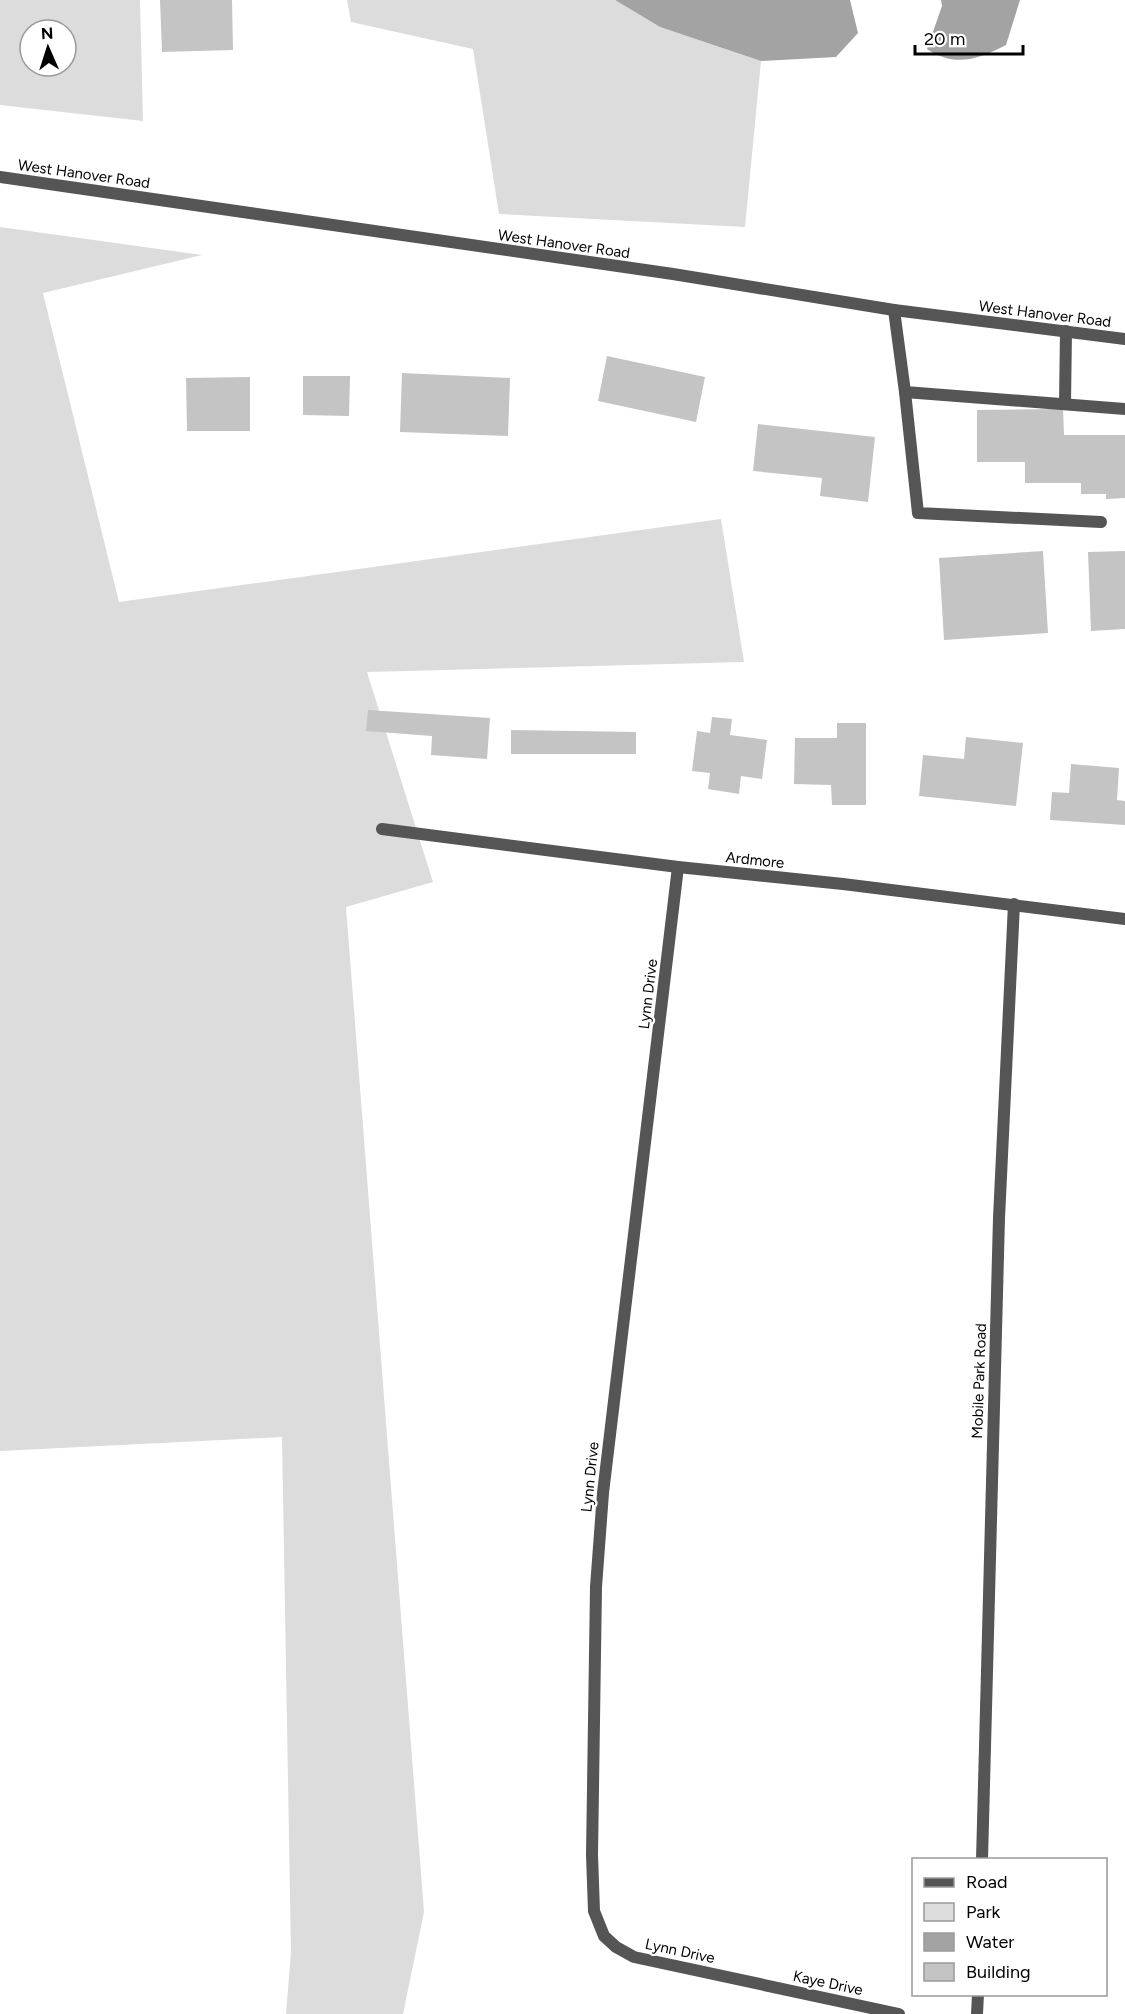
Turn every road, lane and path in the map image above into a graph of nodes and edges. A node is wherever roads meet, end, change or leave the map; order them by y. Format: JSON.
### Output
{"nodes":[{"id":1,"x":0,"y":177,"type":"edge"},
{"id":2,"x":894,"y":310,"type":"junction"},
{"id":3,"x":1066,"y":332,"type":"junction"},
{"id":4,"x":1125,"y":339,"type":"edge"},
{"id":5,"x":905,"y":392,"type":"junction"},
{"id":6,"x":1065,"y":403,"type":"junction"},
{"id":7,"x":1125,"y":409,"type":"edge"},
{"id":8,"x":1101,"y":522,"type":"dead end"},
{"id":9,"x":382,"y":829,"type":"dead end"},
{"id":10,"x":678,"y":867,"type":"junction"},
{"id":11,"x":1014,"y":904,"type":"junction"},
{"id":12,"x":1125,"y":919,"type":"edge"},
{"id":13,"x":982,"y":1858,"type":"edge"},
{"id":14,"x":751,"y":1982,"type":"joint"},
{"id":15,"x":978,"y":1996,"type":"edge"},
{"id":16,"x":899,"y":2014,"type":"edge"},
{"id":17,"x":977,"y":2014,"type":"edge"}],
"edges":[{"from":1,"to":2,"type":"street","name":"West Hanover Road"},
{"from":2,"to":3,"type":"street","name":"West Hanover Road"},
{"from":2,"to":5,"type":"street"},
{"from":3,"to":4,"type":"street","name":"West Hanover Road"},
{"from":3,"to":6,"type":"street"},
{"from":5,"to":6,"type":"street"},
{"from":5,"to":8,"type":"street"},
{"from":6,"to":7,"type":"street"},
{"from":9,"to":10,"type":"street","name":"Ardmore"},
{"from":10,"to":11,"type":"street","name":"Ardmore"},
{"from":10,"to":14,"type":"street","name":"Lynn Drive"},
{"from":11,"to":12,"type":"street","name":"Ardmore"},
{"from":11,"to":13,"type":"street","name":"Mobile Park Road"},
{"from":14,"to":16,"type":"street","name":"Kaye Drive"},
{"from":15,"to":17,"type":"street"}]}
